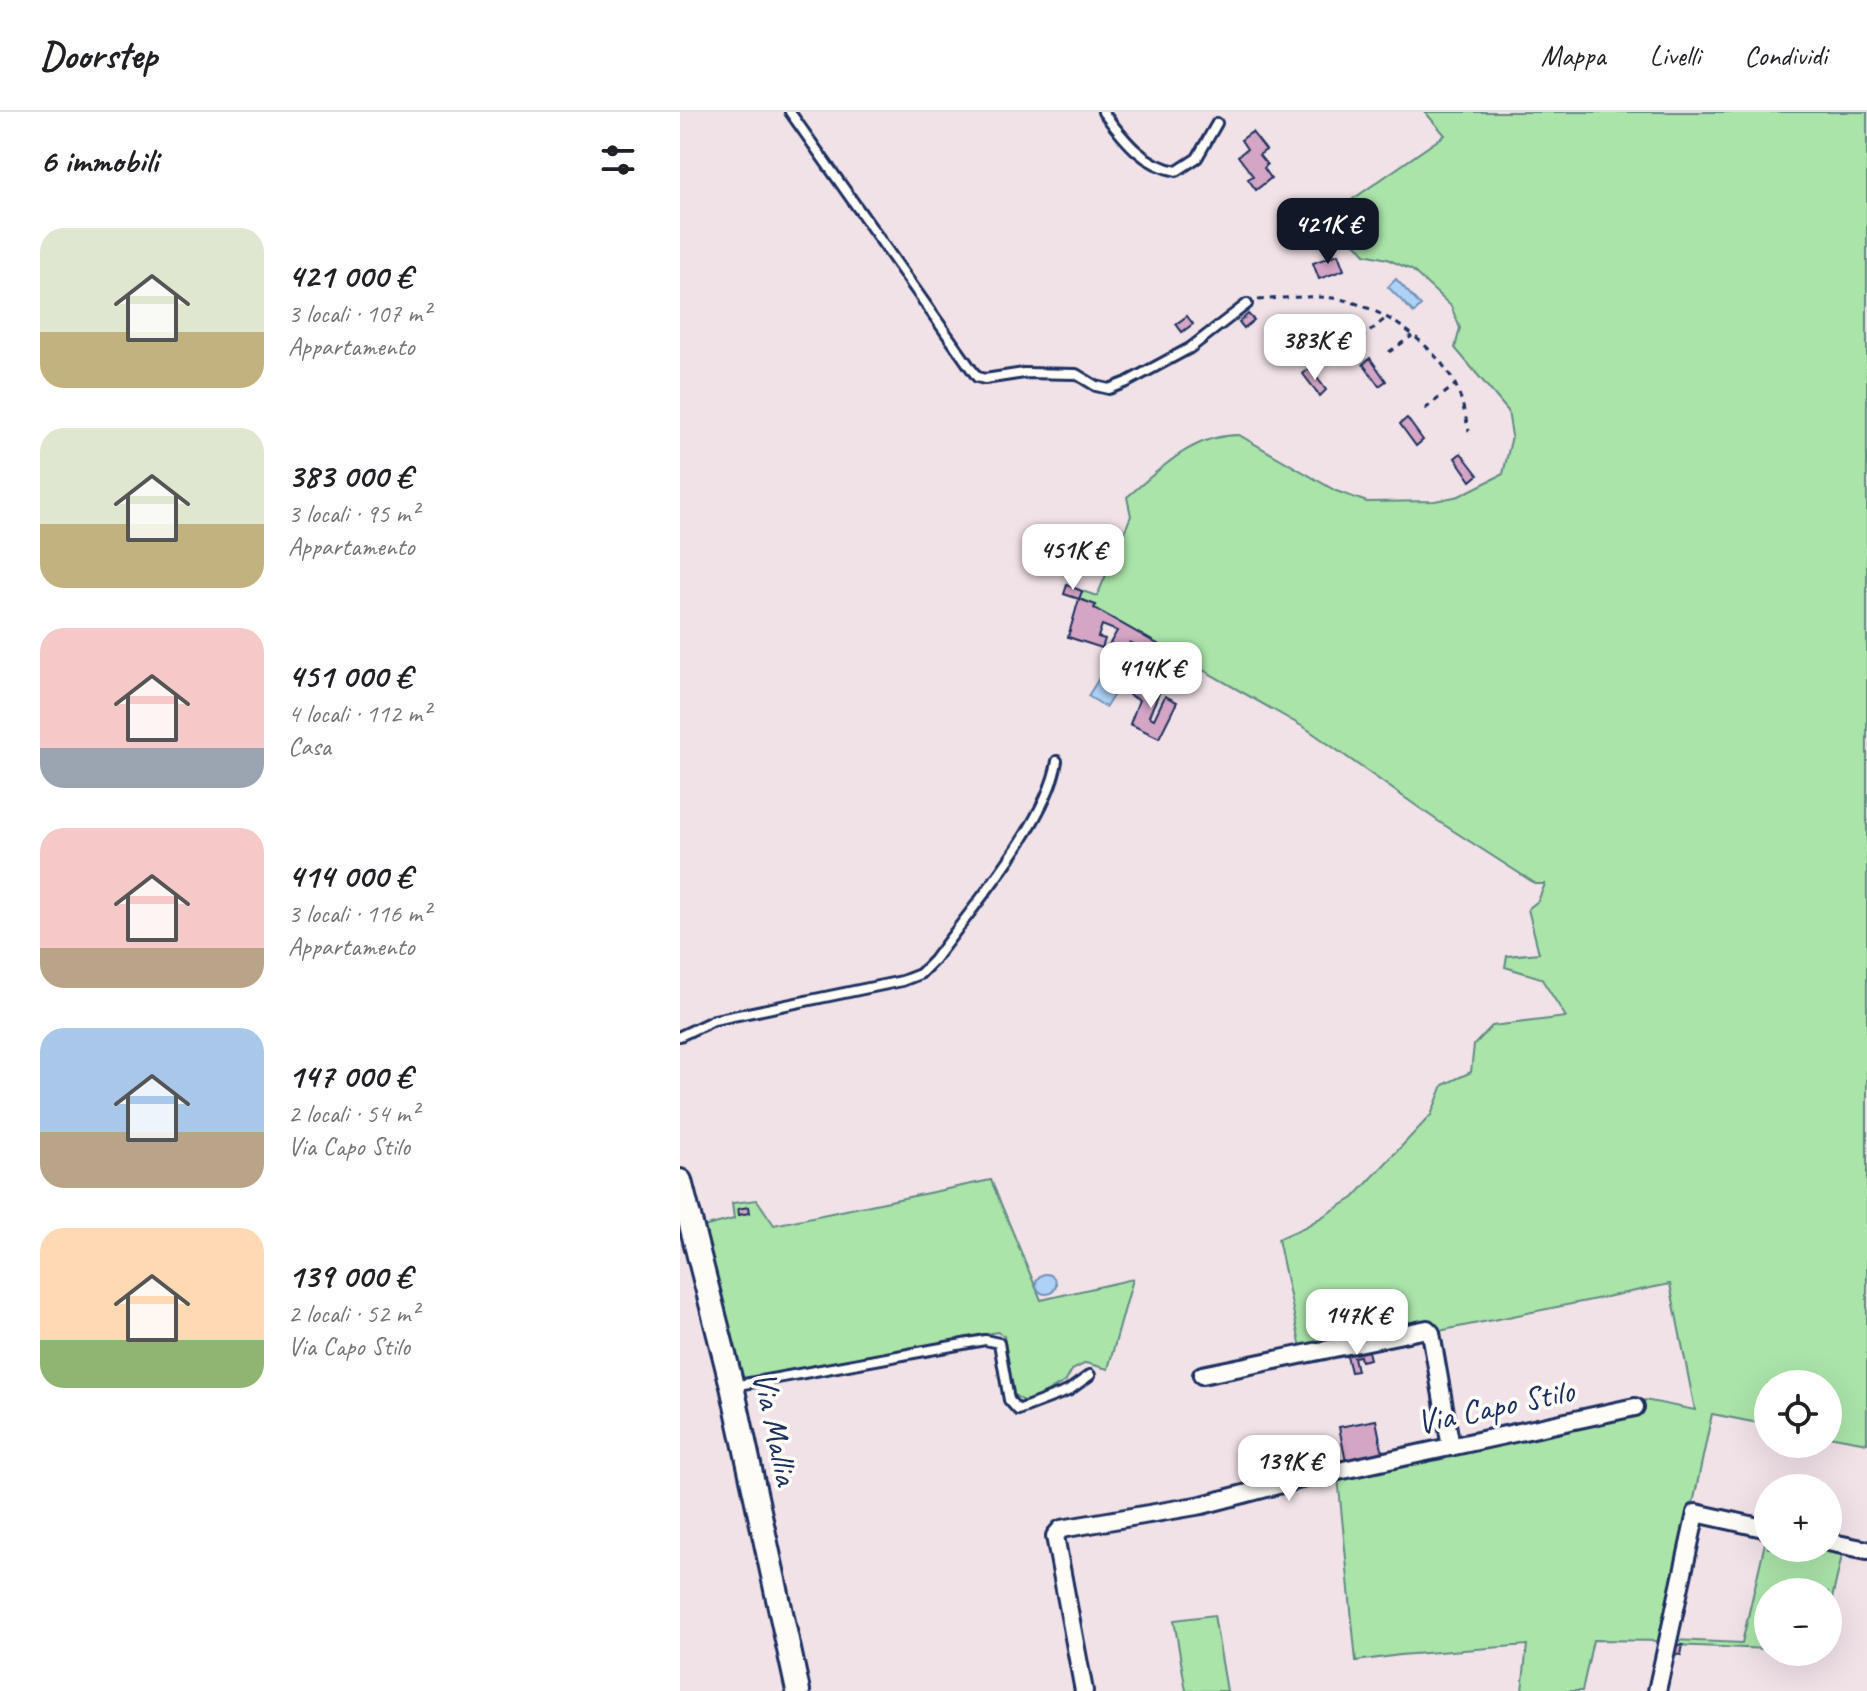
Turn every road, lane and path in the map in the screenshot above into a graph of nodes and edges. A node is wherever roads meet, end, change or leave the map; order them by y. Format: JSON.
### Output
{"nodes":[{"id":1,"x":790,"y":112,"type":"edge"},
{"id":2,"x":1103,"y":112,"type":"edge"},
{"id":3,"x":1217,"y":123,"type":"dead end"},
{"id":4,"x":1247,"y":304,"type":"joint"},
{"id":5,"x":1386,"y":318,"type":"junction"},
{"id":6,"x":1412,"y":336,"type":"junction"},
{"id":7,"x":1334,"y":338,"type":"dead end"},
{"id":8,"x":1349,"y":348,"type":"junction"},
{"id":9,"x":1389,"y":352,"type":"dead end"},
{"id":10,"x":1333,"y":362,"type":"dead end"},
{"id":11,"x":1455,"y":385,"type":"junction"},
{"id":12,"x":1425,"y":409,"type":"dead end"},
{"id":13,"x":1469,"y":431,"type":"dead end"},
{"id":14,"x":1057,"y":761,"type":"dead end"},
{"id":15,"x":680,"y":1036,"type":"edge"},
{"id":16,"x":680,"y":1181,"type":"edge"},
{"id":17,"x":1090,"y":1375,"type":"dead end"},
{"id":18,"x":1202,"y":1375,"type":"dead end"},
{"id":19,"x":732,"y":1386,"type":"junction"},
{"id":20,"x":1635,"y":1407,"type":"dead end"},
{"id":21,"x":1451,"y":1447,"type":"junction"},
{"id":22,"x":1754,"y":1526,"type":"edge"},
{"id":23,"x":1842,"y":1545,"type":"edge"},
{"id":24,"x":1867,"y":1550,"type":"edge"},
{"id":25,"x":798,"y":1691,"type":"edge"},
{"id":26,"x":1084,"y":1691,"type":"edge"},
{"id":27,"x":1657,"y":1691,"type":"edge"}],
"edges":[{"from":1,"to":4,"type":"lane"},
{"from":2,"to":3,"type":"lane"},
{"from":4,"to":5,"type":"path"},
{"from":5,"to":6,"type":"path"},
{"from":5,"to":8,"type":"path"},
{"from":6,"to":9,"type":"path"},
{"from":6,"to":11,"type":"path"},
{"from":7,"to":8,"type":"path"},
{"from":8,"to":10,"type":"path"},
{"from":11,"to":12,"type":"path"},
{"from":11,"to":13,"type":"path"},
{"from":14,"to":15,"type":"lane"},
{"from":16,"to":19,"type":"street","name":"Via Mallia"},
{"from":17,"to":19,"type":"lane"},
{"from":18,"to":21,"type":"street"},
{"from":19,"to":25,"type":"street","name":"Via Mallia"},
{"from":20,"to":21,"type":"street","name":"Via Capo Stilo"},
{"from":21,"to":26,"type":"street","name":"Via Capo Stilo"},
{"from":22,"to":27,"type":"street"},
{"from":23,"to":24,"type":"street"}]}
